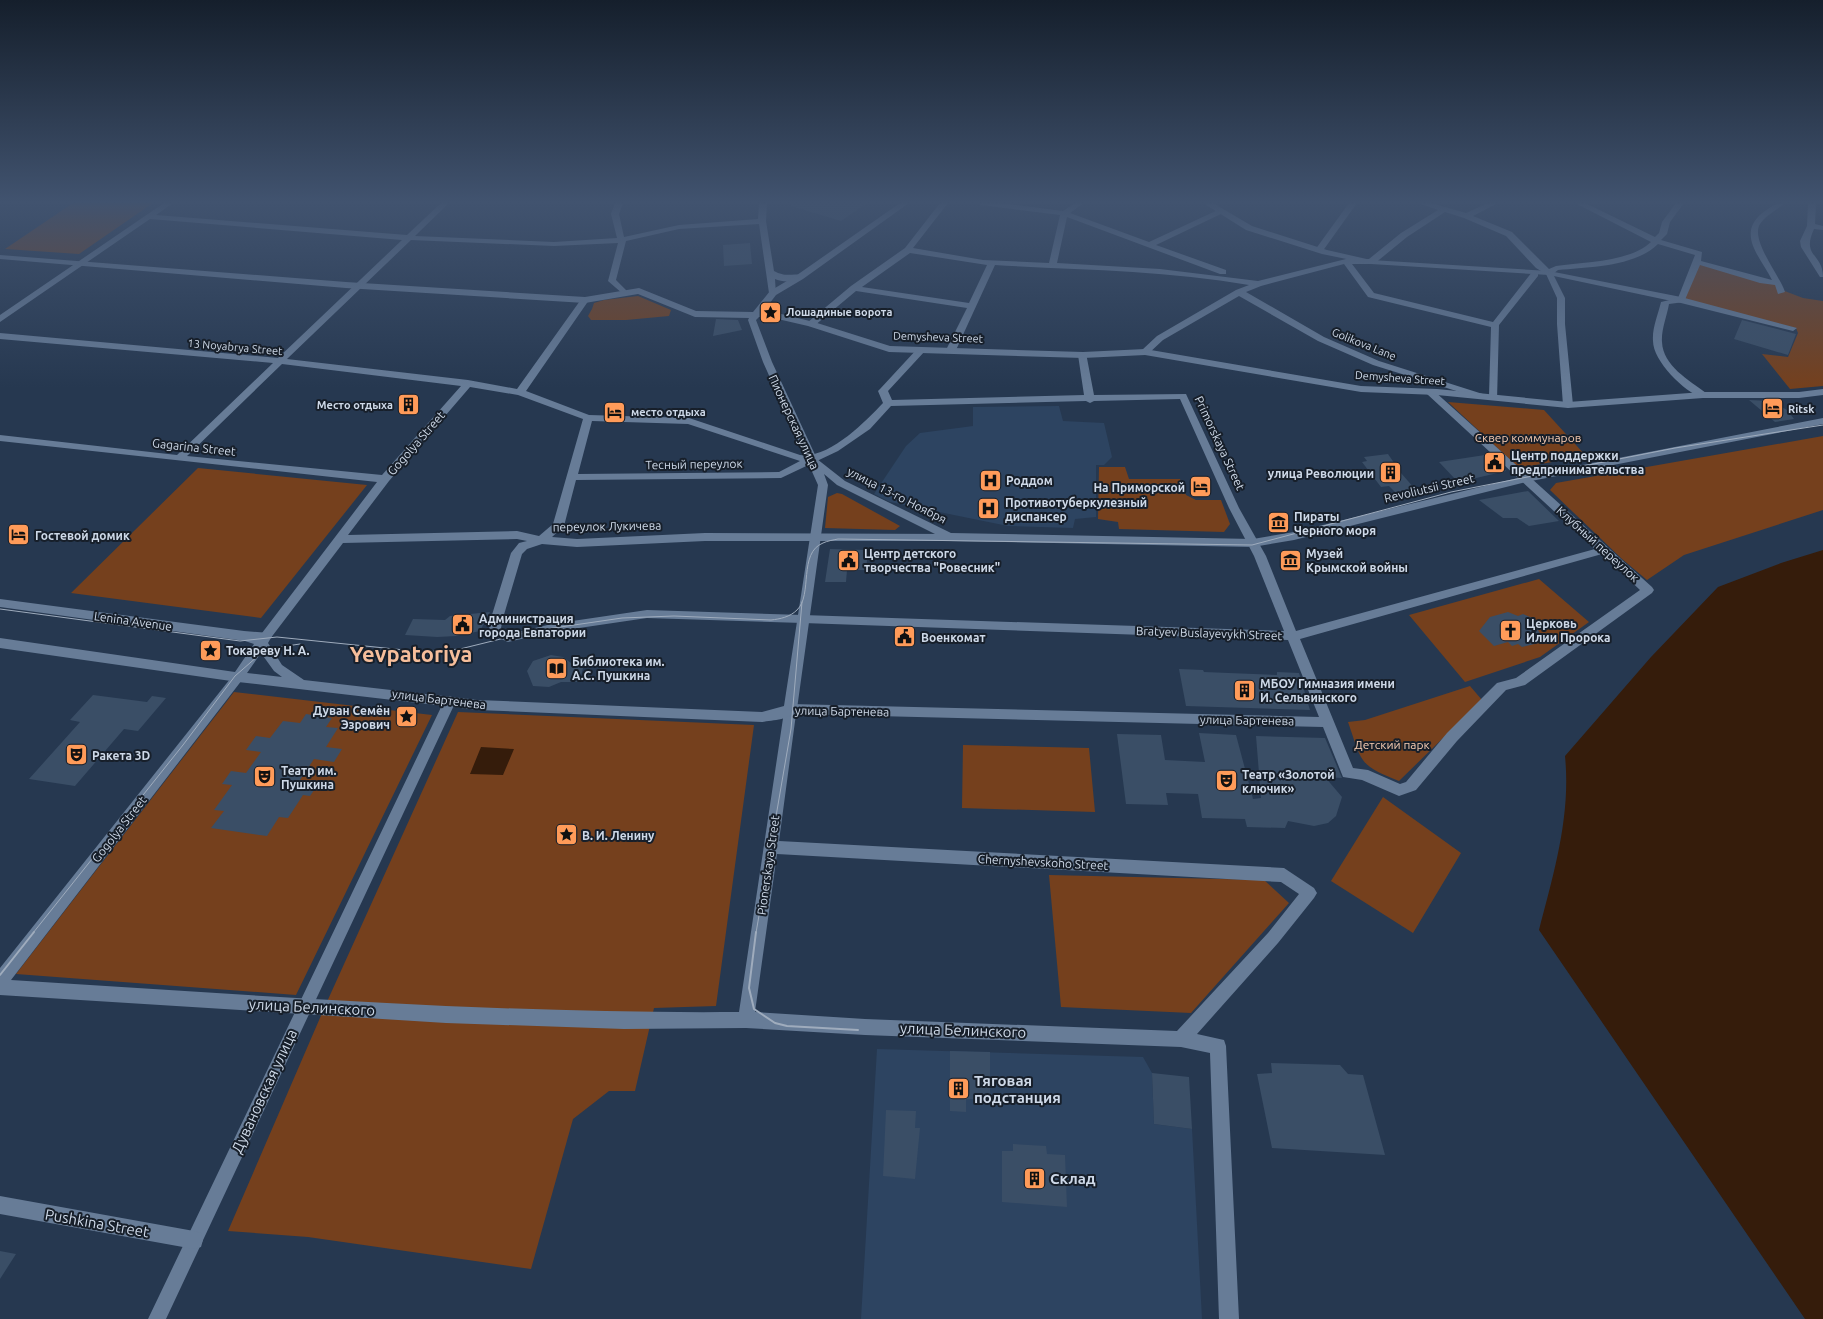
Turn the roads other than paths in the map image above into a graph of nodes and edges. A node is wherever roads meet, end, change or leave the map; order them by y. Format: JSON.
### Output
{"nodes":[{"id":1,"x":81,"y":264,"type":"edge"},
{"id":2,"x":88,"y":265,"type":"edge"},
{"id":3,"x":382,"y":265,"type":"edge"},
{"id":4,"x":616,"y":265,"type":"edge"},
{"id":5,"x":768,"y":265,"type":"edge"},
{"id":6,"x":818,"y":265,"type":"edge"},
{"id":7,"x":887,"y":265,"type":"edge"},
{"id":8,"x":991,"y":265,"type":"edge"},
{"id":9,"x":1039,"y":265,"type":"edge"},
{"id":10,"x":1053,"y":265,"type":"joint"},
{"id":11,"x":1204,"y":265,"type":"edge"},
{"id":12,"x":1332,"y":265,"type":"edge"},
{"id":13,"x":1349,"y":265,"type":"edge"},
{"id":14,"x":1406,"y":265,"type":"edge"},
{"id":15,"x":1538,"y":265,"type":"edge"},
{"id":16,"x":1586,"y":265,"type":"edge"},
{"id":17,"x":1696,"y":265,"type":"edge"},
{"id":18,"x":1706,"y":265,"type":"edge"},
{"id":19,"x":1768,"y":265,"type":"edge"},
{"id":20,"x":1816,"y":265,"type":"edge"},
{"id":21,"x":769,"y":272,"type":"junction"},
{"id":22,"x":1549,"y":273,"type":"junction"},
{"id":23,"x":1535,"y":274,"type":"junction"},
{"id":24,"x":1823,"y":275,"type":"edge"},
{"id":25,"x":800,"y":277,"type":"junction"},
{"id":26,"x":1779,"y":282,"type":"junction"},
{"id":27,"x":1258,"y":284,"type":"junction"},
{"id":28,"x":360,"y":286,"type":"junction"},
{"id":29,"x":854,"y":288,"type":"junction"},
{"id":30,"x":623,"y":291,"type":"junction"},
{"id":31,"x":1239,"y":292,"type":"junction"},
{"id":32,"x":1781,"y":292,"type":"dead end"},
{"id":33,"x":773,"y":293,"type":"junction"},
{"id":34,"x":585,"y":300,"type":"junction"},
{"id":35,"x":1682,"y":300,"type":"junction"},
{"id":36,"x":973,"y":306,"type":"junction"},
{"id":37,"x":754,"y":315,"type":"junction"},
{"id":38,"x":0,"y":319,"type":"edge"},
{"id":39,"x":811,"y":324,"type":"junction"},
{"id":40,"x":1495,"y":325,"type":"junction"},
{"id":41,"x":1794,"y":328,"type":"dead end"},
{"id":42,"x":0,"y":336,"type":"edge"},
{"id":43,"x":951,"y":350,"type":"junction"},
{"id":44,"x":920,"y":351,"type":"junction"},
{"id":45,"x":1145,"y":352,"type":"junction"},
{"id":46,"x":1084,"y":355,"type":"junction"},
{"id":47,"x":281,"y":362,"type":"junction"},
{"id":48,"x":1421,"y":378,"type":"junction"},
{"id":49,"x":468,"y":383,"type":"junction"},
{"id":50,"x":520,"y":392,"type":"junction"},
{"id":51,"x":1426,"y":392,"type":"junction"},
{"id":52,"x":1823,"y":392,"type":"edge"},
{"id":53,"x":1703,"y":395,"type":"junction"},
{"id":54,"x":1492,"y":398,"type":"junction"},
{"id":55,"x":1090,"y":400,"type":"junction"},
{"id":56,"x":888,"y":403,"type":"junction"},
{"id":57,"x":1568,"y":405,"type":"junction"},
{"id":58,"x":588,"y":418,"type":"junction"},
{"id":59,"x":1823,"y":421,"type":"edge"},
{"id":60,"x":0,"y":438,"type":"edge"},
{"id":61,"x":179,"y":458,"type":"junction"},
{"id":62,"x":813,"y":460,"type":"junction"},
{"id":63,"x":572,"y":477,"type":"junction"},
{"id":64,"x":385,"y":479,"type":"junction"},
{"id":65,"x":1526,"y":480,"type":"junction"},
{"id":66,"x":841,"y":483,"type":"junction"},
{"id":67,"x":823,"y":485,"type":"junction"},
{"id":68,"x":815,"y":536,"type":"junction"},
{"id":69,"x":949,"y":537,"type":"junction"},
{"id":70,"x":340,"y":539,"type":"junction"},
{"id":71,"x":541,"y":540,"type":"junction"},
{"id":72,"x":1253,"y":543,"type":"junction"},
{"id":73,"x":1604,"y":550,"type":"junction"},
{"id":74,"x":0,"y":603,"type":"edge"},
{"id":75,"x":803,"y":619,"type":"junction"},
{"id":76,"x":498,"y":633,"type":"joint"},
{"id":77,"x":1293,"y":636,"type":"junction"},
{"id":78,"x":264,"y":639,"type":"junction"},
{"id":79,"x":0,"y":643,"type":"edge"},
{"id":80,"x":238,"y":677,"type":"junction"},
{"id":81,"x":298,"y":683,"type":"junction"},
{"id":82,"x":450,"y":701,"type":"junction"},
{"id":83,"x":790,"y":709,"type":"junction"},
{"id":84,"x":1328,"y":722,"type":"junction"},
{"id":85,"x":1348,"y":773,"type":"joint"},
{"id":86,"x":770,"y":847,"type":"junction"},
{"id":87,"x":0,"y":981,"type":"edge"},
{"id":88,"x":0,"y":987,"type":"edge"},
{"id":89,"x":304,"y":1007,"type":"junction"},
{"id":90,"x":746,"y":1020,"type":"junction"},
{"id":91,"x":1180,"y":1039,"type":"junction"},
{"id":92,"x":0,"y":1205,"type":"edge"},
{"id":93,"x":194,"y":1240,"type":"junction"},
{"id":94,"x":156,"y":1319,"type":"edge"},
{"id":95,"x":1229,"y":1319,"type":"edge"}],
"edges":[{"from":1,"to":38,"type":"street"},
{"from":2,"to":28,"type":"street","name":"Demysheva Street"},
{"from":3,"to":28,"type":"street"},
{"from":4,"to":30,"type":"street"},
{"from":5,"to":21,"type":"street"},
{"from":6,"to":25,"type":"street"},
{"from":7,"to":29,"type":"street"},
{"from":8,"to":36,"type":"street"},
{"from":9,"to":10,"type":"street"},
{"from":10,"to":27,"type":"street"},
{"from":11,"to":27,"type":"street"},
{"from":12,"to":27,"type":"street"},
{"from":13,"to":40,"type":"street"},
{"from":14,"to":23,"type":"street"},
{"from":15,"to":22,"type":"street"},
{"from":16,"to":22,"type":"street"},
{"from":17,"to":35,"type":"street"},
{"from":18,"to":26,"type":"street"},
{"from":19,"to":26,"type":"street"},
{"from":20,"to":24,"type":"street"},
{"from":21,"to":25,"type":"street"},
{"from":21,"to":33,"type":"street"},
{"from":22,"to":23,"type":"street"},
{"from":22,"to":35,"type":"street"},
{"from":22,"to":57,"type":"street"},
{"from":23,"to":40,"type":"street"},
{"from":25,"to":33,"type":"street"},
{"from":26,"to":32,"type":"street"},
{"from":27,"to":31,"type":"street"},
{"from":28,"to":34,"type":"street","name":"Demysheva Street"},
{"from":28,"to":47,"type":"street"},
{"from":29,"to":36,"type":"street"},
{"from":29,"to":39,"type":"street"},
{"from":30,"to":34,"type":"street","name":"Demysheva Street"},
{"from":30,"to":37,"type":"street","name":"Demysheva Street"},
{"from":31,"to":45,"type":"street"},
{"from":31,"to":48,"type":"street","name":"Golikova Lane"},
{"from":33,"to":37,"type":"street"},
{"from":34,"to":50,"type":"street"},
{"from":35,"to":41,"type":"street"},
{"from":35,"to":53,"type":"street"},
{"from":36,"to":43,"type":"street"},
{"from":37,"to":39,"type":"street","name":"Demysheva Street"},
{"from":37,"to":62,"type":"street","name":"Пионерская улица"},
{"from":39,"to":44,"type":"street","name":"Demysheva Street"},
{"from":40,"to":54,"type":"street"},
{"from":42,"to":47,"type":"street","name":"13 Noyabrya Street"},
{"from":43,"to":44,"type":"street","name":"Demysheva Street"},
{"from":43,"to":46,"type":"street","name":"Demysheva Street"},
{"from":44,"to":56,"type":"street"},
{"from":45,"to":46,"type":"street","name":"Demysheva Street"},
{"from":45,"to":51,"type":"street","name":"Demysheva Street"},
{"from":46,"to":55,"type":"street"},
{"from":47,"to":49,"type":"street","name":"13 Noyabrya Street"},
{"from":47,"to":61,"type":"street"},
{"from":48,"to":51,"type":"street"},
{"from":48,"to":54,"type":"street","name":"Golikova Lane"},
{"from":49,"to":50,"type":"street"},
{"from":49,"to":64,"type":"street","name":"Gogolya Street"},
{"from":50,"to":58,"type":"street","name":"улица 13-го Ноября"},
{"from":51,"to":54,"type":"street","name":"Demysheva Street"},
{"from":51,"to":65,"type":"street","name":"Клубный переулок"},
{"from":52,"to":53,"type":"street","name":"Demysheva Street"},
{"from":53,"to":57,"type":"street","name":"Demysheva Street"},
{"from":54,"to":57,"type":"street","name":"Demysheva Street"},
{"from":55,"to":56,"type":"street","name":"Primorskaya Street"},
{"from":55,"to":72,"type":"street","name":"Primorskaya Street"},
{"from":56,"to":62,"type":"street","name":"Тесный переулок"},
{"from":58,"to":62,"type":"street","name":"улица 13-го Ноября"},
{"from":58,"to":63,"type":"street"},
{"from":59,"to":65,"type":"street","name":"Revoliutsii Street"},
{"from":60,"to":61,"type":"street","name":"Gagarina Street"},
{"from":61,"to":64,"type":"street","name":"Gagarina Street"},
{"from":62,"to":63,"type":"street","name":"Тесный переулок"},
{"from":62,"to":66,"type":"street","name":"улица 13-го Ноября"},
{"from":62,"to":67,"type":"street","name":"Пионерская улица"},
{"from":63,"to":71,"type":"street"},
{"from":64,"to":70,"type":"street","name":"Gogolya Street"},
{"from":65,"to":72,"type":"street","name":"Revoliutsii Street"},
{"from":65,"to":73,"type":"street","name":"Клубный переулок"},
{"from":66,"to":67,"type":"street"},
{"from":66,"to":69,"type":"street","name":"улица 13-го Ноября"},
{"from":67,"to":68,"type":"street","name":"Пионерская улица"},
{"from":68,"to":69,"type":"street"},
{"from":68,"to":71,"type":"street","name":"переулок Лукичева"},
{"from":68,"to":75,"type":"street","name":"Пионерская улица"},
{"from":69,"to":72,"type":"street","name":"Revoliutsii Street"},
{"from":70,"to":71,"type":"street","name":"переулок Лукичева"},
{"from":70,"to":78,"type":"street","name":"Gogolya Street"},
{"from":71,"to":76,"type":"street"},
{"from":72,"to":77,"type":"street","name":"Primorskaya Street"},
{"from":73,"to":77,"type":"street","name":"Bratyev Buslayevykh Street"},
{"from":73,"to":85,"type":"street","name":"Клубный переулок"},
{"from":74,"to":78,"type":"street","name":"Lenina Avenue"},
{"from":75,"to":76,"type":"street"},
{"from":75,"to":77,"type":"street","name":"Bratyev Buslayevykh Street"},
{"from":75,"to":83,"type":"street","name":"Пионерская улица"},
{"from":77,"to":84,"type":"street","name":"Primorskaya Street"},
{"from":78,"to":80,"type":"street","name":"Gogolya Street"},
{"from":78,"to":81,"type":"street"},
{"from":79,"to":80,"type":"street"},
{"from":80,"to":81,"type":"street","name":"улица Бартенева"},
{"from":80,"to":87,"type":"street","name":"Gogolya Street"},
{"from":81,"to":82,"type":"street","name":"улица Бартенева"},
{"from":82,"to":83,"type":"street","name":"улица Бартенева"},
{"from":82,"to":89,"type":"street","name":"Дувановская улица"},
{"from":83,"to":84,"type":"street","name":"улица Бартенева"},
{"from":83,"to":86,"type":"street","name":"Pionerskaya Street"},
{"from":84,"to":85,"type":"street","name":"Primorskaya Street"},
{"from":86,"to":90,"type":"street","name":"Pionerskaya Street"},
{"from":86,"to":91,"type":"street","name":"Chernyshevskoho Street"},
{"from":88,"to":89,"type":"street","name":"улица Белинского"},
{"from":89,"to":90,"type":"street","name":"улица Белинского"},
{"from":89,"to":93,"type":"street","name":"Дувановская улица"},
{"from":90,"to":91,"type":"street","name":"улица Белинского"},
{"from":91,"to":95,"type":"street","name":"улица Белинского"},
{"from":92,"to":93,"type":"street","name":"Pushkina Street"},
{"from":93,"to":94,"type":"street","name":"Дувановская улица"}]}
